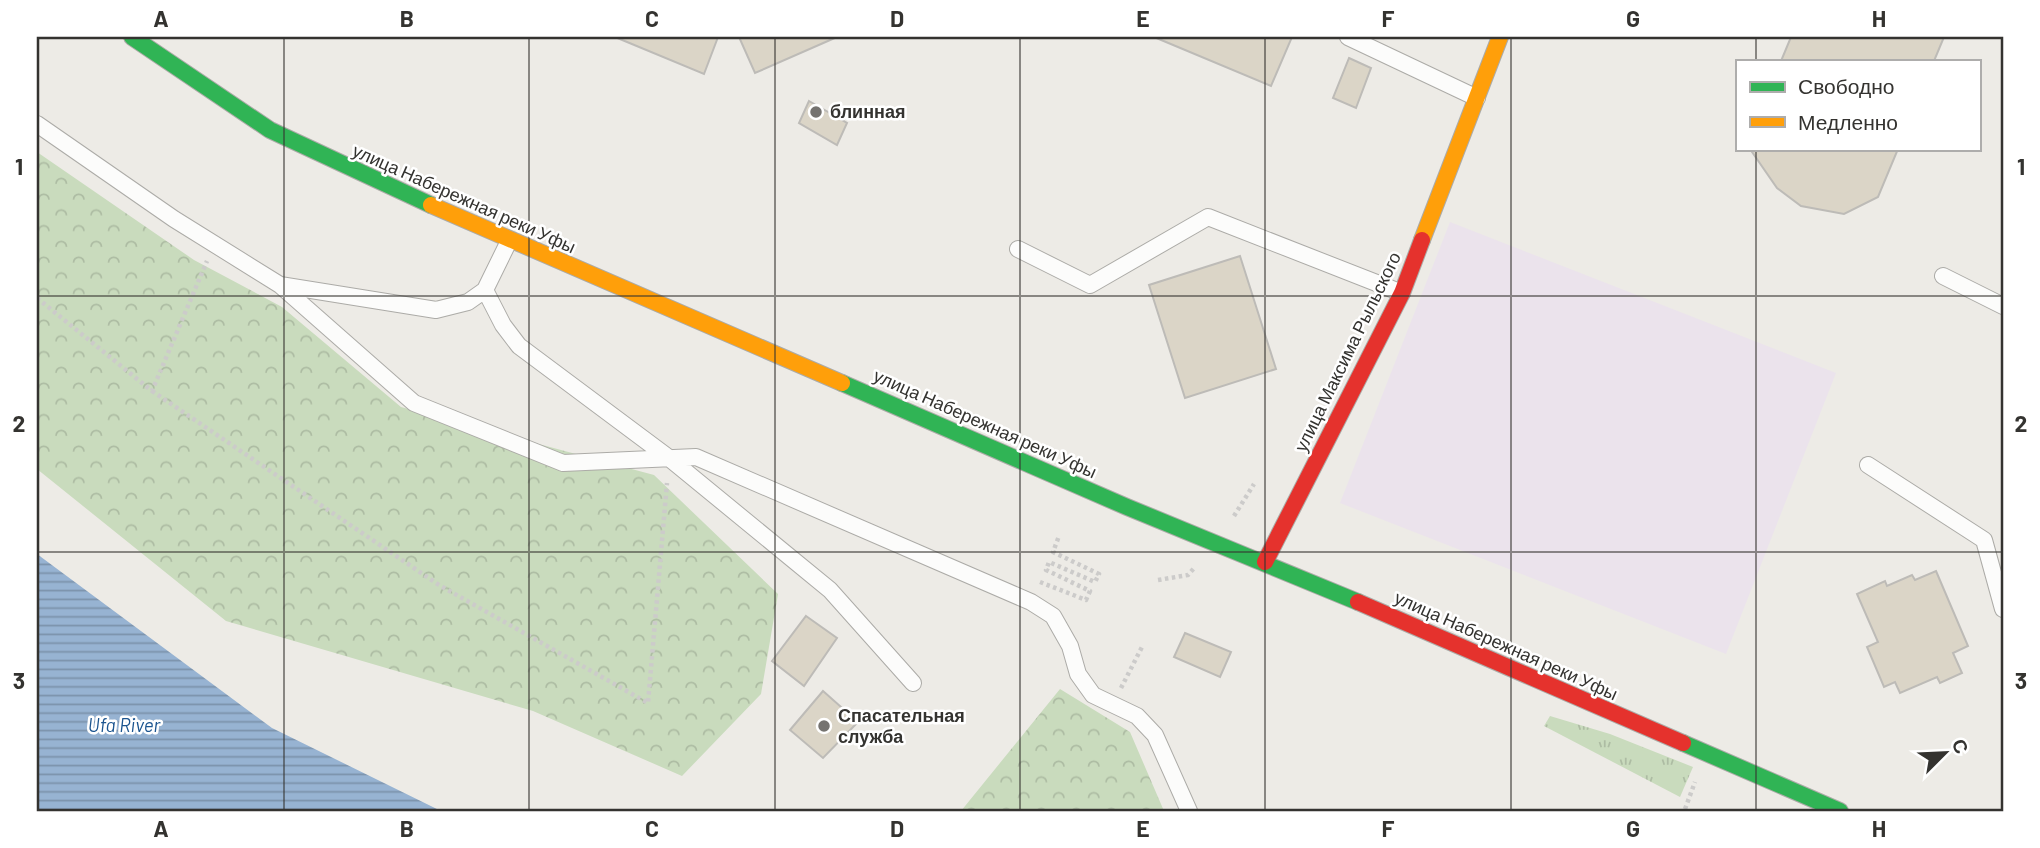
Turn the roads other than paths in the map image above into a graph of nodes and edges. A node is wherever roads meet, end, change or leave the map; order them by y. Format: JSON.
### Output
{"nodes":[{"id":1,"x":132,"y":37,"type":"edge"},
{"id":2,"x":1348,"y":37,"type":"edge"},
{"id":3,"x":1500,"y":37,"type":"edge"},
{"id":4,"x":1365,"y":40,"type":"edge"},
{"id":5,"x":1477,"y":98,"type":"junction"},
{"id":6,"x":37,"y":124,"type":"edge"},
{"id":7,"x":509,"y":241,"type":"junction"},
{"id":8,"x":1018,"y":249,"type":"dead end"},
{"id":9,"x":1943,"y":276,"type":"dead end"},
{"id":10,"x":280,"y":285,"type":"junction"},
{"id":11,"x":485,"y":290,"type":"junction"},
{"id":12,"x":1402,"y":293,"type":"junction"},
{"id":13,"x":2003,"y":306,"type":"edge"},
{"id":14,"x":669,"y":458,"type":"junction"},
{"id":15,"x":1868,"y":465,"type":"dead end"},
{"id":16,"x":1265,"y":562,"type":"junction"},
{"id":17,"x":2003,"y":609,"type":"edge"},
{"id":18,"x":913,"y":683,"type":"dead end"},
{"id":19,"x":1189,"y":811,"type":"edge"},
{"id":20,"x":1840,"y":811,"type":"edge"}],
"edges":[{"from":1,"to":7,"type":"street","name":"улица Набережная реки Уфы"},
{"from":2,"to":4,"type":"lane"},
{"from":3,"to":5,"type":"street","name":"улица Максима Рыльского"},
{"from":4,"to":5,"type":"lane"},
{"from":5,"to":12,"type":"street","name":"улица Максима Рыльского"},
{"from":6,"to":10,"type":"lane"},
{"from":7,"to":11,"type":"lane"},
{"from":7,"to":16,"type":"street","name":"улица Набережная реки Уфы"},
{"from":8,"to":12,"type":"lane"},
{"from":9,"to":13,"type":"lane"},
{"from":10,"to":11,"type":"lane"},
{"from":10,"to":14,"type":"lane"},
{"from":11,"to":14,"type":"lane"},
{"from":12,"to":16,"type":"street","name":"улица Максима Рыльского"},
{"from":14,"to":18,"type":"lane"},
{"from":14,"to":19,"type":"lane"},
{"from":15,"to":17,"type":"lane"},
{"from":16,"to":20,"type":"street","name":"улица Набережная реки Уфы"}]}
